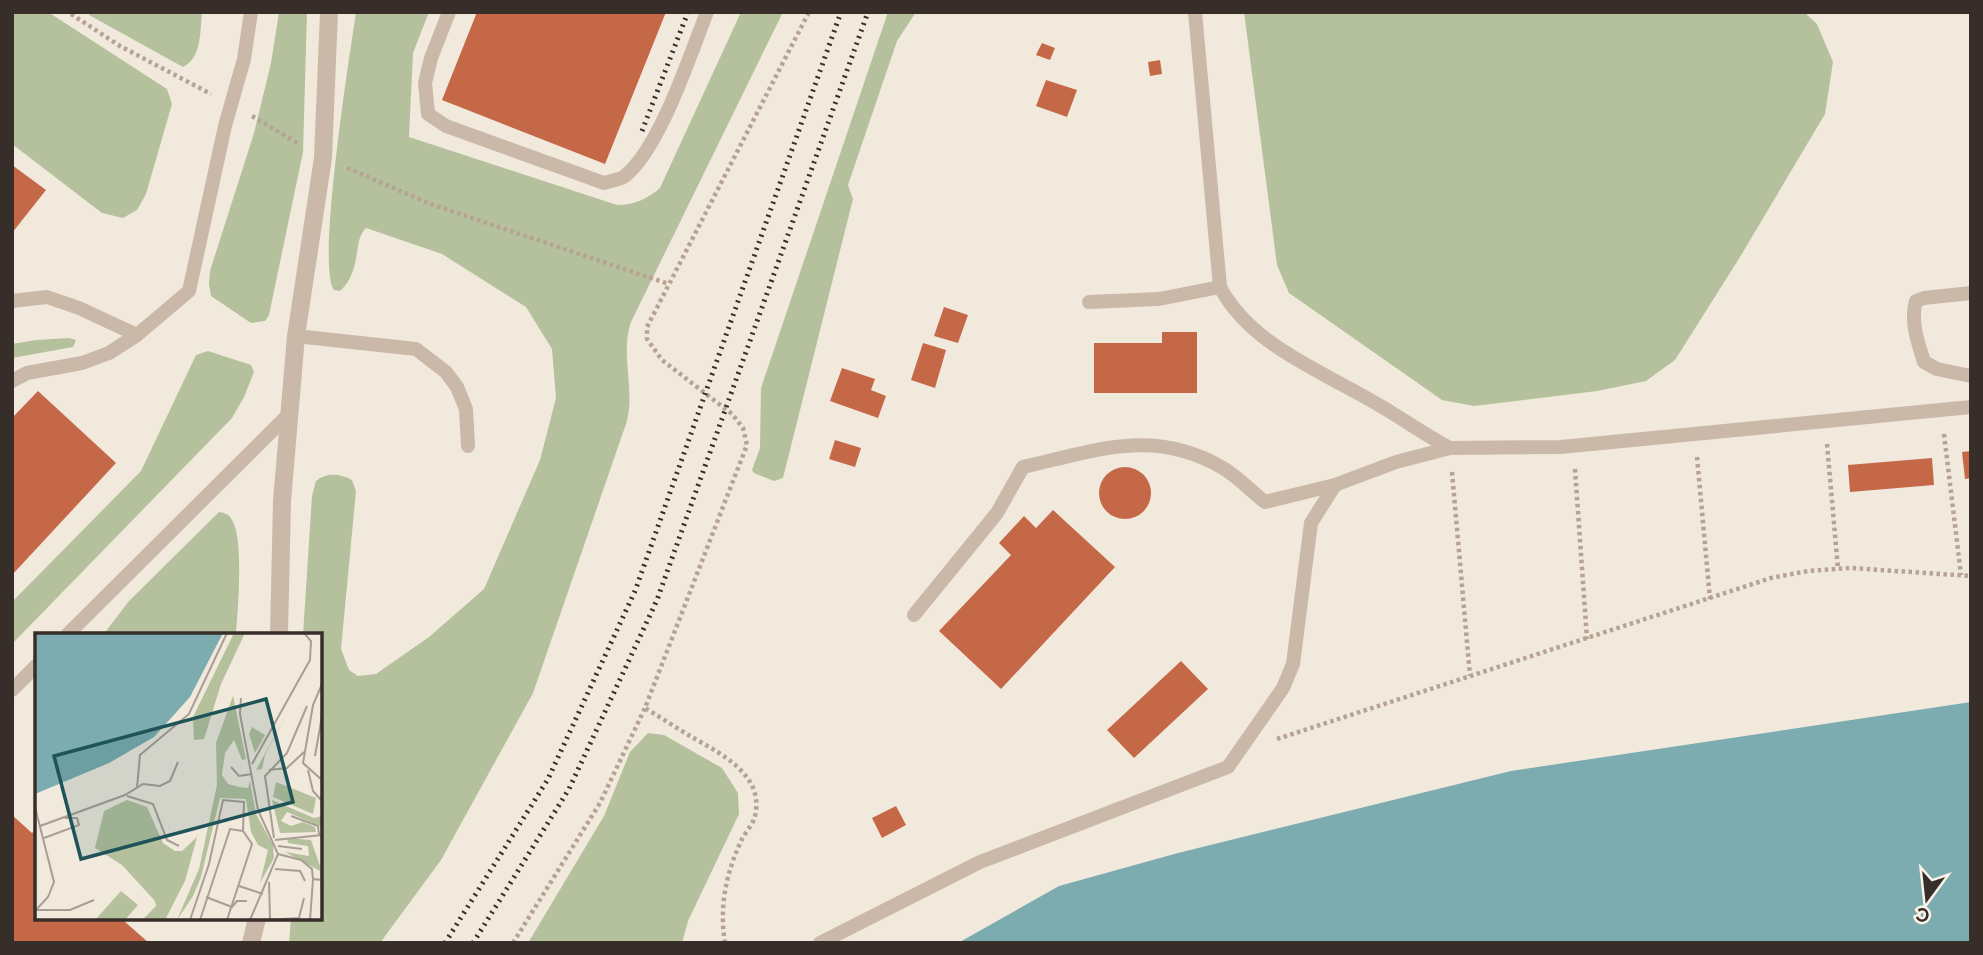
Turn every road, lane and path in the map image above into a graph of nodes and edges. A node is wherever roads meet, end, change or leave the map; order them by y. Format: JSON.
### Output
{"nodes":[{"id":1,"x":251,"y":12,"type":"edge"},
{"id":2,"x":329,"y":12,"type":"edge"},
{"id":3,"x":449,"y":12,"type":"edge"},
{"id":4,"x":707,"y":12,"type":"edge"},
{"id":5,"x":809,"y":12,"type":"edge"},
{"id":6,"x":1195,"y":12,"type":"edge"},
{"id":7,"x":71,"y":13,"type":"edge"},
{"id":8,"x":233,"y":105,"type":"junction"},
{"id":9,"x":323,"y":158,"type":"junction"},
{"id":10,"x":669,"y":284,"type":"junction"},
{"id":11,"x":1220,"y":287,"type":"junction"},
{"id":12,"x":1971,"y":293,"type":"edge"},
{"id":13,"x":12,"y":301,"type":"edge"},
{"id":14,"x":1089,"y":302,"type":"dead end"},
{"id":15,"x":137,"y":335,"type":"junction"},
{"id":16,"x":296,"y":336,"type":"junction"},
{"id":17,"x":1971,"y":376,"type":"edge"},
{"id":18,"x":12,"y":381,"type":"edge"},
{"id":19,"x":1971,"y":407,"type":"edge"},
{"id":20,"x":1941,"y":410,"type":"junction"},
{"id":21,"x":290,"y":413,"type":"junction"},
{"id":22,"x":1825,"y":422,"type":"junction"},
{"id":23,"x":1694,"y":434,"type":"junction"},
{"id":24,"x":468,"y":446,"type":"dead end"},
{"id":25,"x":1573,"y":446,"type":"junction"},
{"id":26,"x":1450,"y":449,"type":"junction"},
{"id":27,"x":1335,"y":485,"type":"junction"},
{"id":28,"x":1838,"y":569,"type":"junction"},
{"id":29,"x":1961,"y":575,"type":"junction"},
{"id":30,"x":1971,"y":576,"type":"edge"},
{"id":31,"x":1710,"y":599,"type":"junction"},
{"id":32,"x":914,"y":615,"type":"dead end"},
{"id":33,"x":69,"y":633,"type":"edge"},
{"id":34,"x":279,"y":633,"type":"edge"},
{"id":35,"x":1587,"y":639,"type":"junction"},
{"id":36,"x":35,"y":667,"type":"edge"},
{"id":37,"x":1471,"y":676,"type":"junction"},
{"id":38,"x":12,"y":690,"type":"edge"},
{"id":39,"x":645,"y":708,"type":"junction"},
{"id":40,"x":1240,"y":751,"type":"junction"},
{"id":41,"x":257,"y":920,"type":"edge"},
{"id":42,"x":251,"y":943,"type":"edge"},
{"id":43,"x":513,"y":943,"type":"edge"},
{"id":44,"x":724,"y":943,"type":"edge"},
{"id":45,"x":820,"y":943,"type":"edge"}],
"edges":[{"from":1,"to":8,"type":"lane"},
{"from":2,"to":9,"type":"street"},
{"from":3,"to":4,"type":"lane"},
{"from":5,"to":10,"type":"path"},
{"from":6,"to":11,"type":"lane"},
{"from":7,"to":8,"type":"path"},
{"from":8,"to":9,"type":"path"},
{"from":8,"to":15,"type":"lane"},
{"from":9,"to":10,"type":"path"},
{"from":9,"to":16,"type":"street"},
{"from":10,"to":39,"type":"path"},
{"from":11,"to":14,"type":"lane"},
{"from":11,"to":26,"type":"lane"},
{"from":12,"to":17,"type":"lane"},
{"from":13,"to":15,"type":"lane"},
{"from":15,"to":18,"type":"lane"},
{"from":16,"to":21,"type":"street"},
{"from":16,"to":24,"type":"lane"},
{"from":19,"to":20,"type":"lane"},
{"from":20,"to":22,"type":"lane"},
{"from":20,"to":29,"type":"path"},
{"from":21,"to":33,"type":"lane"},
{"from":21,"to":34,"type":"street"},
{"from":22,"to":23,"type":"lane"},
{"from":22,"to":28,"type":"path"},
{"from":23,"to":25,"type":"lane"},
{"from":23,"to":31,"type":"path"},
{"from":25,"to":26,"type":"lane"},
{"from":25,"to":35,"type":"path"},
{"from":26,"to":27,"type":"lane"},
{"from":26,"to":37,"type":"path"},
{"from":27,"to":32,"type":"lane"},
{"from":27,"to":40,"type":"lane"},
{"from":28,"to":29,"type":"path"},
{"from":28,"to":31,"type":"path"},
{"from":29,"to":30,"type":"path"},
{"from":31,"to":35,"type":"path"},
{"from":35,"to":37,"type":"path"},
{"from":36,"to":38,"type":"lane"},
{"from":37,"to":40,"type":"path"},
{"from":39,"to":43,"type":"path"},
{"from":39,"to":44,"type":"path"},
{"from":40,"to":45,"type":"lane"},
{"from":41,"to":42,"type":"street"}]}
